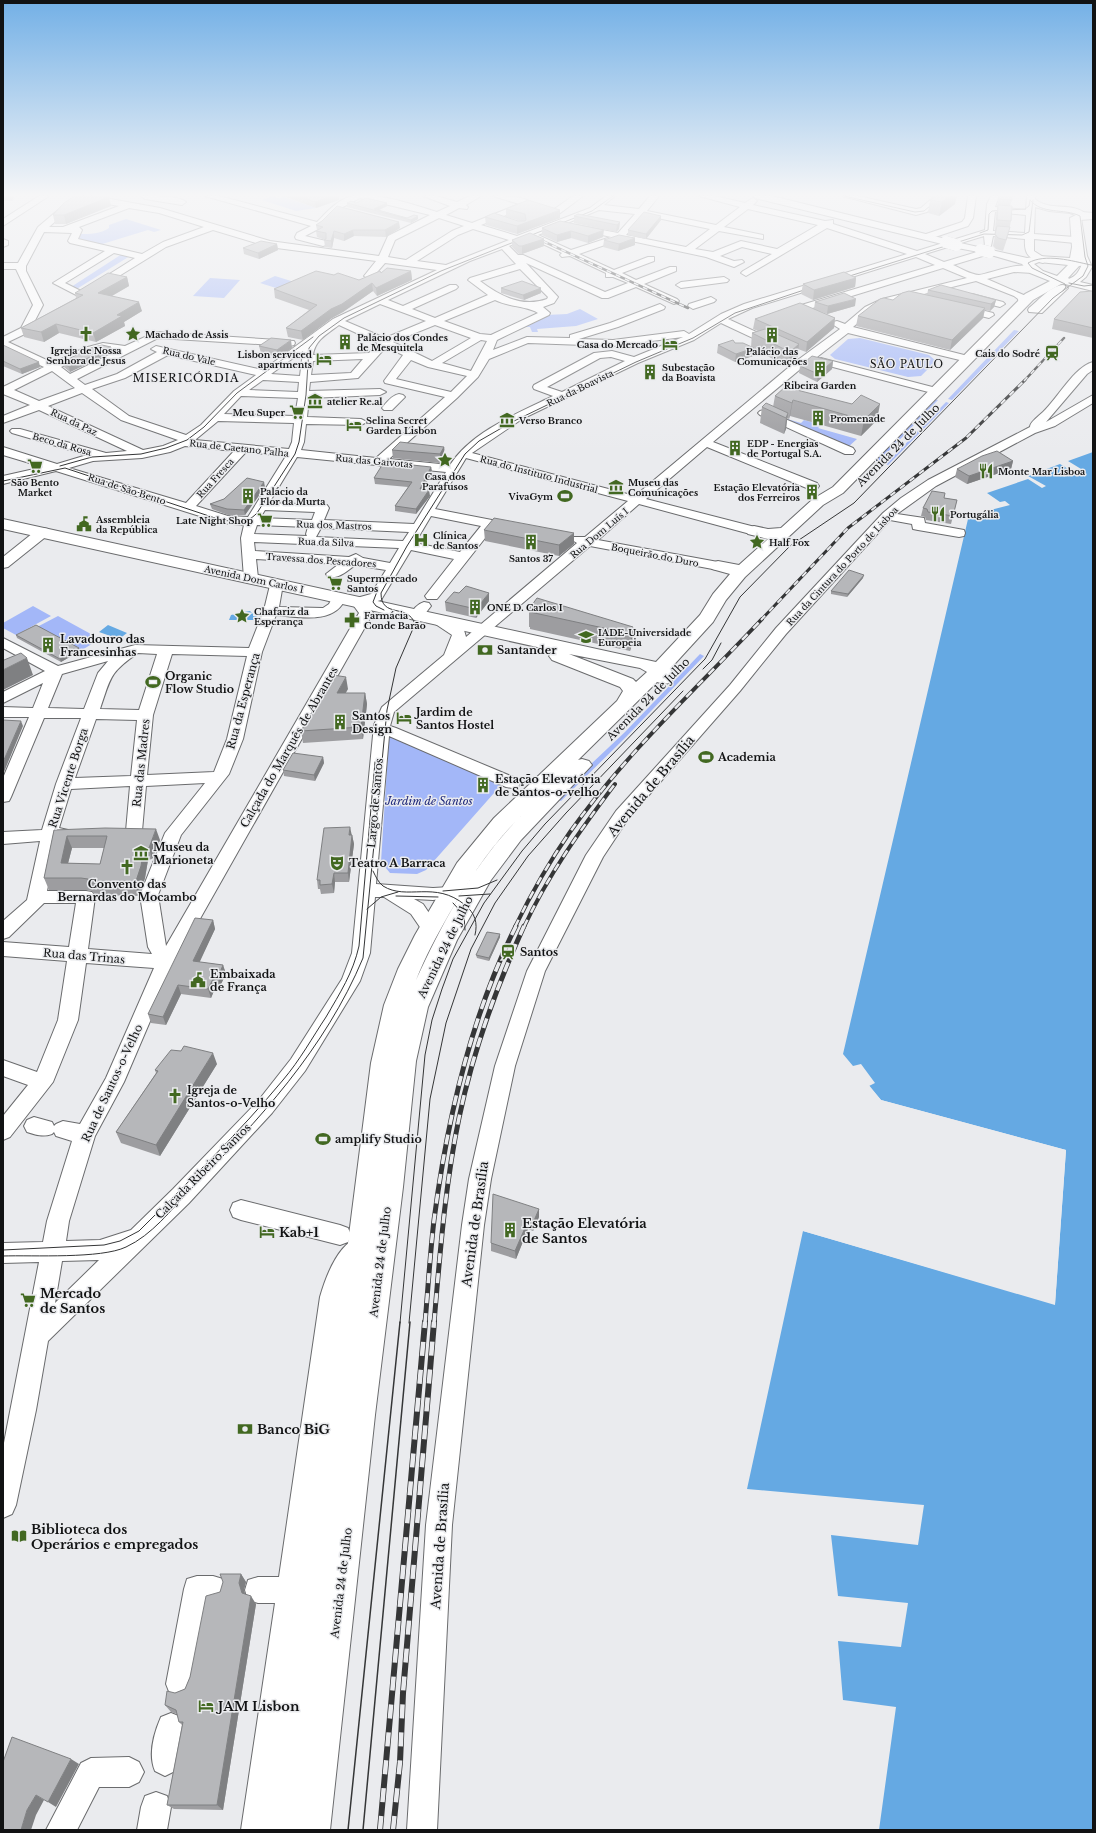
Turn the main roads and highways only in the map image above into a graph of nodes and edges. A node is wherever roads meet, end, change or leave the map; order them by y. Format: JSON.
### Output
{"nodes":[{"id":1,"x":1068,"y":281,"type":"edge"},
{"id":2,"x":1044,"y":282,"type":"edge"},
{"id":3,"x":1064,"y":282,"type":"edge"},
{"id":4,"x":1046,"y":284,"type":"junction"},
{"id":5,"x":968,"y":359,"type":"junction"},
{"id":6,"x":965,"y":376,"type":"junction"},
{"id":7,"x":942,"y":393,"type":"junction"},
{"id":8,"x":3,"y":524,"type":"edge"},
{"id":9,"x":754,"y":531,"type":"road end"},
{"id":10,"x":784,"y":532,"type":"junction"},
{"id":11,"x":718,"y":566,"type":"road end"},
{"id":12,"x":739,"y":574,"type":"junction"},
{"id":13,"x":505,"y":636,"type":"junction"},
{"id":14,"x":608,"y":656,"type":"junction"},
{"id":15,"x":596,"y":671,"type":"junction"},
{"id":16,"x":662,"y":676,"type":"junction"},
{"id":17,"x":623,"y":706,"type":"junction"},
{"id":18,"x":461,"y":887,"type":"junction"},
{"id":19,"x":286,"y":1830,"type":"edge"},
{"id":20,"x":312,"y":1830,"type":"edge"}],
"edges":[{"from":1,"to":6,"type":"main road","name":"Avenida 24 de Julho"},
{"from":2,"to":4,"type":"main road"},
{"from":3,"to":4,"type":"main road","name":"Avenida 24 de Julho"},
{"from":4,"to":5,"type":"main road","name":"Avenida 24 de Julho"},
{"from":5,"to":6,"type":"main road"},
{"from":5,"to":7,"type":"main road","name":"Avenida 24 de Julho"},
{"from":6,"to":7,"type":"main road","name":"Avenida 24 de Julho"},
{"from":7,"to":10,"type":"main road","name":"Avenida 24 de Julho"},
{"from":7,"to":16,"type":"main road","name":"Avenida 24 de Julho"},
{"from":8,"to":13,"type":"main road","name":"Avenida Dom Carlos I"},
{"from":9,"to":10,"type":"main road"},
{"from":10,"to":12,"type":"main road","name":"Avenida 24 de Julho"},
{"from":11,"to":12,"type":"main road"},
{"from":12,"to":16,"type":"main road","name":"Avenida 24 de Julho"},
{"from":13,"to":14,"type":"main road","name":"Avenida Dom Carlos I"},
{"from":13,"to":15,"type":"main road","name":"Avenida Dom Carlos I"},
{"from":14,"to":15,"type":"main road"},
{"from":14,"to":16,"type":"main road","name":"Avenida Dom Carlos I"},
{"from":15,"to":17,"type":"main road","name":"Avenida Dom Carlos I"},
{"from":16,"to":17,"type":"main road","name":"Avenida 24 de Julho"},
{"from":16,"to":18,"type":"main road","name":"Avenida 24 de Julho"},
{"from":17,"to":18,"type":"main road","name":"Avenida 24 de Julho"},
{"from":18,"to":19,"type":"main road","name":"Avenida 24 de Julho"},
{"from":18,"to":20,"type":"main road","name":"Avenida 24 de Julho"}]}
